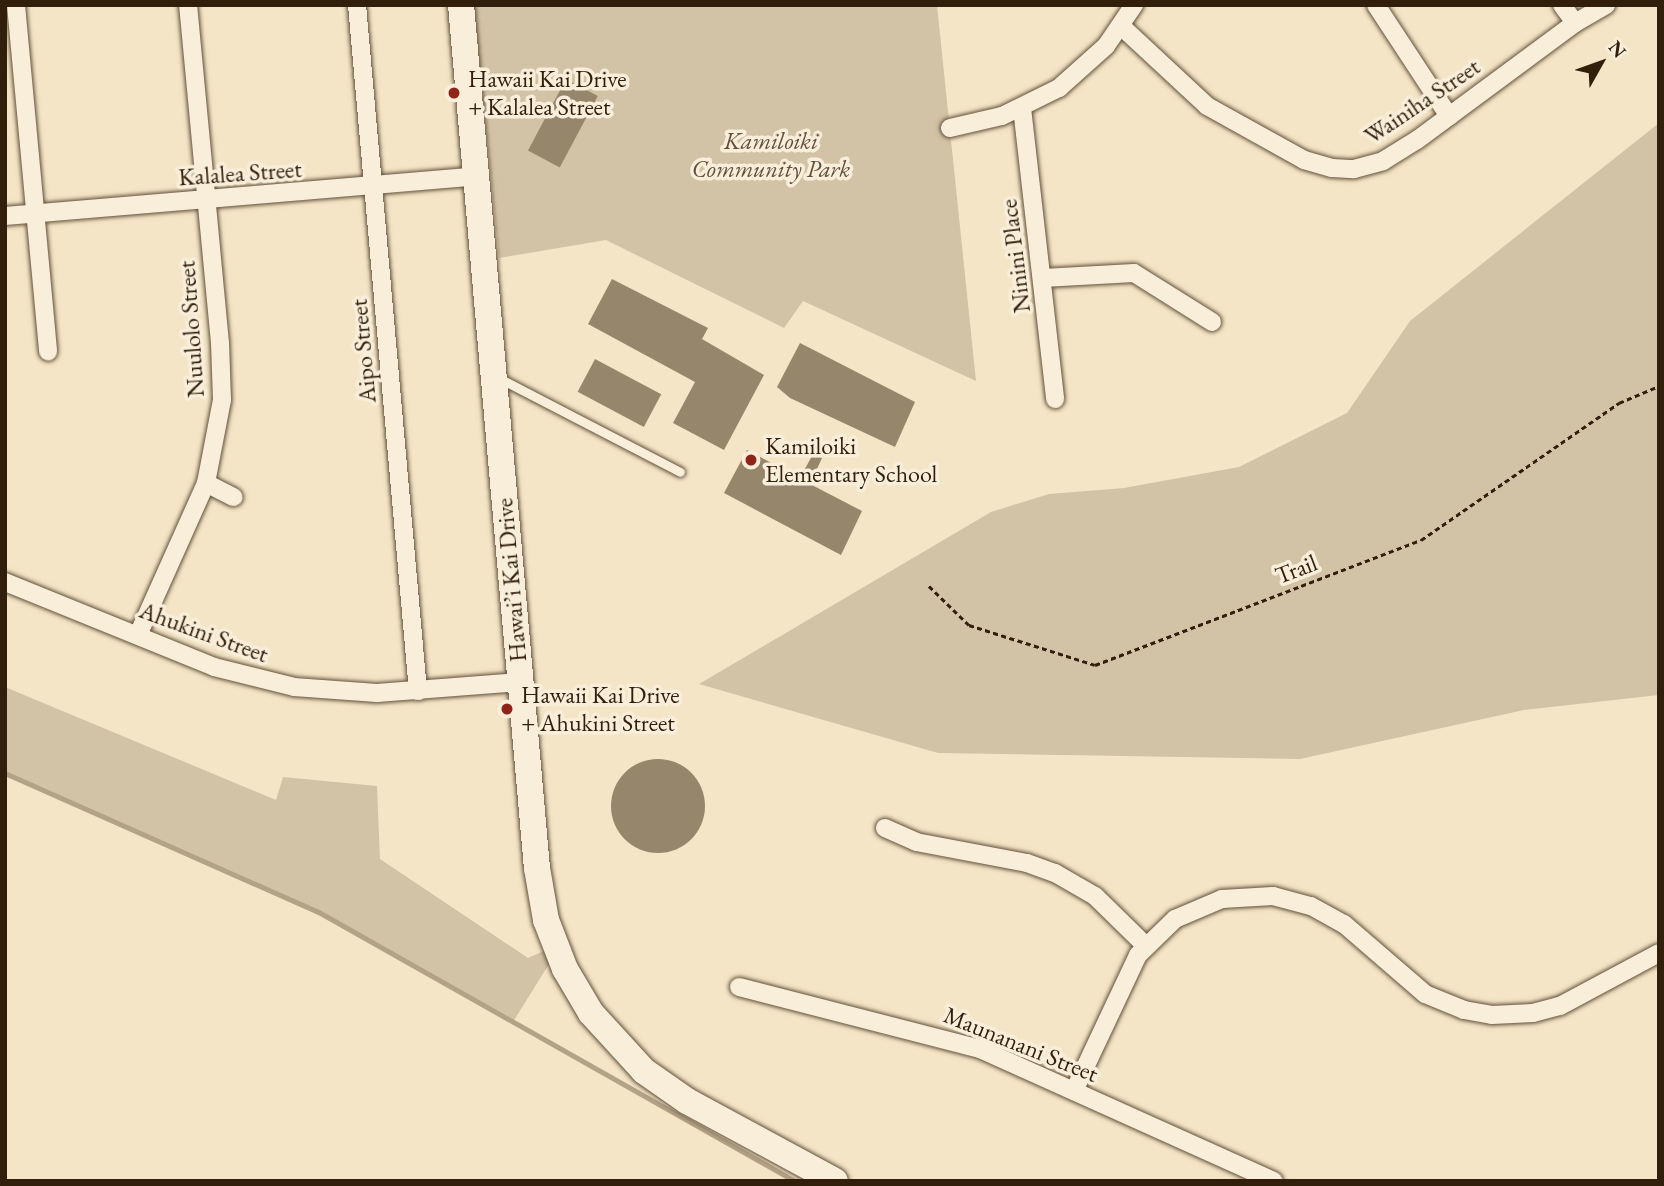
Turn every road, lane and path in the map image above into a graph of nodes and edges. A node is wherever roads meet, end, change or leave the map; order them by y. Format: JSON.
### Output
{"nodes":[{"id":1,"x":16,"y":5,"type":"edge"},
{"id":2,"x":188,"y":5,"type":"edge"},
{"id":3,"x":357,"y":5,"type":"edge"},
{"id":4,"x":461,"y":5,"type":"edge"},
{"id":5,"x":1134,"y":5,"type":"edge"},
{"id":6,"x":1376,"y":5,"type":"edge"},
{"id":7,"x":1562,"y":5,"type":"edge"},
{"id":8,"x":1606,"y":5,"type":"edge"},
{"id":9,"x":1575,"y":23,"type":"junction"},
{"id":10,"x":1121,"y":26,"type":"junction"},
{"id":11,"x":1022,"y":108,"type":"junction"},
{"id":12,"x":1449,"y":116,"type":"junction"},
{"id":13,"x":950,"y":128,"type":"dead end"},
{"id":14,"x":477,"y":176,"type":"junction"},
{"id":15,"x":373,"y":188,"type":"junction"},
{"id":16,"x":206,"y":200,"type":"junction"},
{"id":17,"x":36,"y":213,"type":"junction"},
{"id":18,"x":5,"y":216,"type":"edge"},
{"id":19,"x":1043,"y":278,"type":"junction"},
{"id":20,"x":1212,"y":322,"type":"dead end"},
{"id":21,"x":48,"y":352,"type":"dead end"},
{"id":22,"x":493,"y":375,"type":"junction"},
{"id":23,"x":1659,"y":386,"type":"edge"},
{"id":24,"x":1055,"y":399,"type":"dead end"},
{"id":25,"x":680,"y":472,"type":"dead end"},
{"id":26,"x":206,"y":483,"type":"junction"},
{"id":27,"x":234,"y":497,"type":"dead end"},
{"id":28,"x":5,"y":582,"type":"edge"},
{"id":29,"x":929,"y":586,"type":"dead end"},
{"id":30,"x":138,"y":635,"type":"junction"},
{"id":31,"x":520,"y":682,"type":"junction"},
{"id":32,"x":418,"y":691,"type":"junction"},
{"id":33,"x":885,"y":828,"type":"dead end"},
{"id":34,"x":1146,"y":946,"type":"junction"},
{"id":35,"x":1659,"y":953,"type":"edge"},
{"id":36,"x":739,"y":987,"type":"dead end"},
{"id":37,"x":1074,"y":1091,"type":"junction"},
{"id":38,"x":835,"y":1181,"type":"edge"},
{"id":39,"x":1274,"y":1181,"type":"edge"}],
"edges":[{"from":1,"to":17,"type":"street"},
{"from":2,"to":16,"type":"street","name":"Nuulolo Street"},
{"from":3,"to":15,"type":"street","name":"Aipo Street"},
{"from":4,"to":14,"type":"main road","name":"Hawai’i Kai Drive"},
{"from":5,"to":10,"type":"street"},
{"from":6,"to":12,"type":"street"},
{"from":7,"to":9,"type":"street"},
{"from":8,"to":9,"type":"street","name":"Wainiha Street"},
{"from":9,"to":12,"type":"street","name":"Wainiha Street"},
{"from":10,"to":11,"type":"street"},
{"from":10,"to":12,"type":"street","name":"Wainiha Street"},
{"from":11,"to":13,"type":"street"},
{"from":11,"to":19,"type":"street","name":"Ninini Place"},
{"from":14,"to":15,"type":"street","name":"Kalalea Street"},
{"from":14,"to":22,"type":"main road","name":"Hawai’i Kai Drive"},
{"from":15,"to":16,"type":"street","name":"Kalalea Street"},
{"from":15,"to":32,"type":"street","name":"Aipo Street"},
{"from":16,"to":17,"type":"street","name":"Kalalea Street"},
{"from":16,"to":26,"type":"street","name":"Nuulolo Street"},
{"from":17,"to":18,"type":"street","name":"Kalalea Street"},
{"from":17,"to":21,"type":"street"},
{"from":19,"to":20,"type":"street"},
{"from":19,"to":24,"type":"street","name":"Ninini Place"},
{"from":22,"to":25,"type":"lane"},
{"from":22,"to":31,"type":"main road","name":"Hawai’i Kai Drive"},
{"from":23,"to":29,"type":"path","name":"Trail"},
{"from":26,"to":27,"type":"street"},
{"from":26,"to":30,"type":"street","name":"Nuulolo Street"},
{"from":28,"to":30,"type":"street","name":"Ahukini Street"},
{"from":30,"to":32,"type":"street","name":"Ahukini Street"},
{"from":31,"to":32,"type":"street","name":"Ahukini Street"},
{"from":31,"to":38,"type":"main road","name":"Hawai’i Kai Drive"},
{"from":33,"to":34,"type":"street"},
{"from":34,"to":35,"type":"street"},
{"from":34,"to":37,"type":"street"},
{"from":36,"to":37,"type":"street","name":"Maunanani Street"},
{"from":37,"to":39,"type":"street","name":"Maunanani Street"}]}
